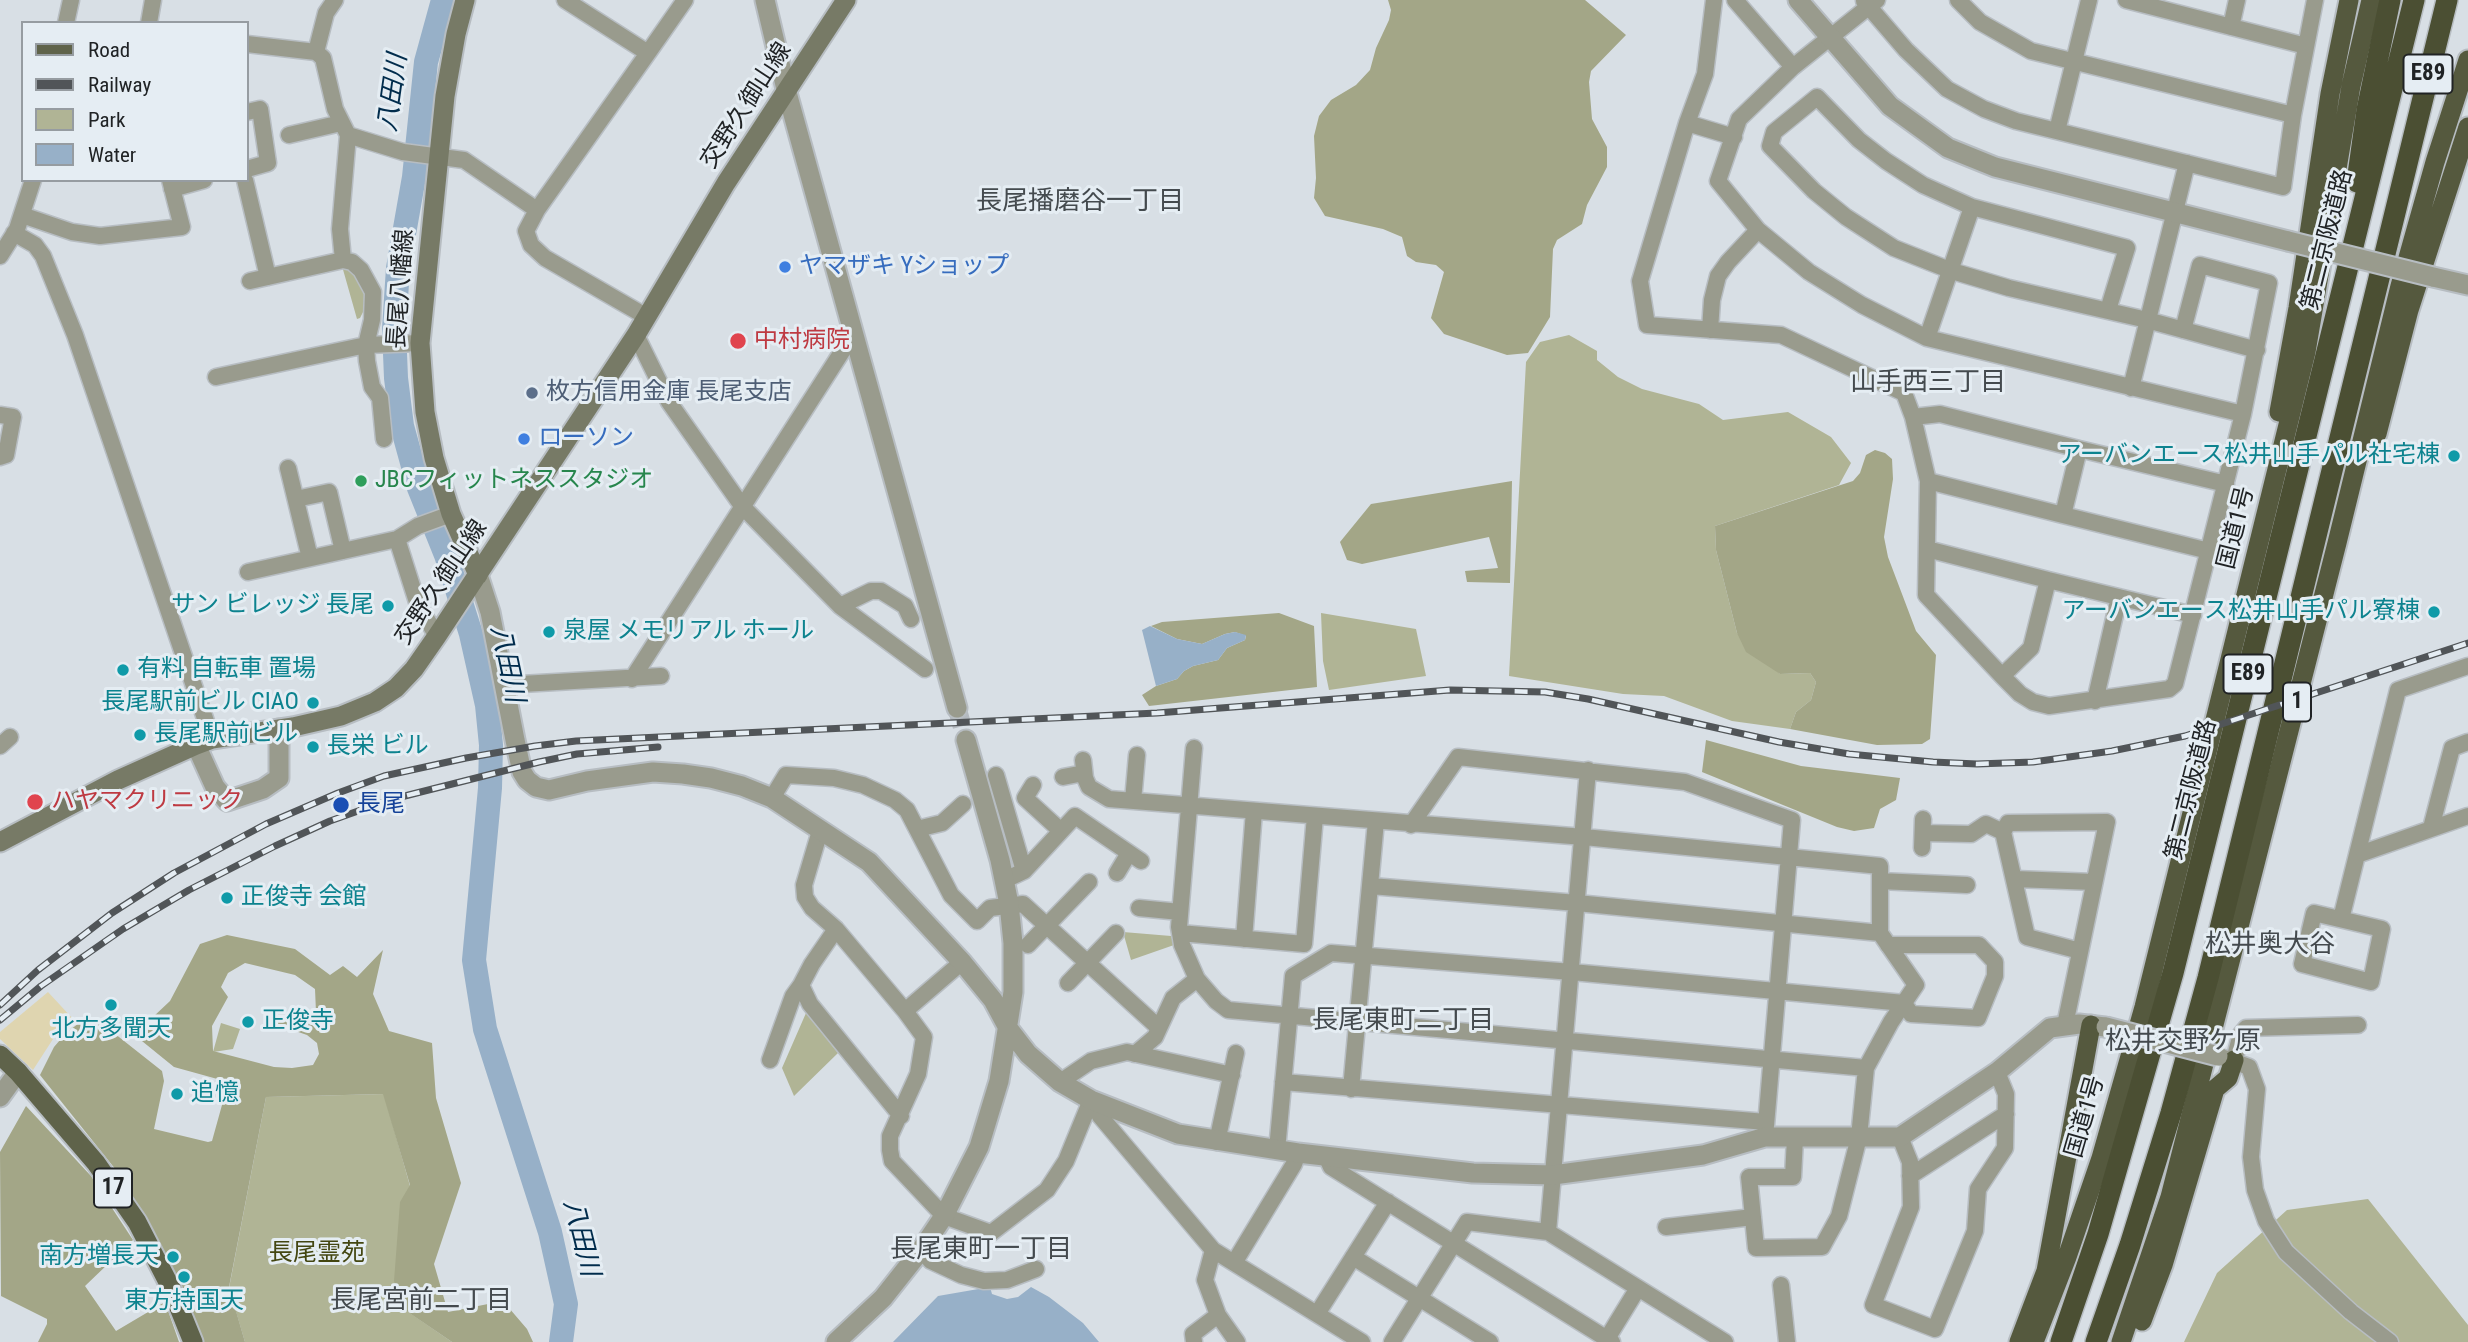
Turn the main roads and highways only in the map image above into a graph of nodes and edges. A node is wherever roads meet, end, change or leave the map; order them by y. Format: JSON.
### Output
{"nodes":[{"id":1,"x":465,"y":0,"type":"edge"},
{"id":2,"x":846,"y":0,"type":"edge"},
{"id":3,"x":2349,"y":0,"type":"edge"},
{"id":4,"x":2371,"y":0,"type":"edge"},
{"id":5,"x":2390,"y":0,"type":"edge"},
{"id":6,"x":2414,"y":0,"type":"edge"},
{"id":7,"x":2447,"y":0,"type":"edge"},
{"id":8,"x":2461,"y":0,"type":"edge"},
{"id":9,"x":2468,"y":60,"type":"edge"},
{"id":10,"x":2468,"y":127,"type":"edge"},
{"id":11,"x":2410,"y":148,"type":"junction"},
{"id":12,"x":2337,"y":312,"type":"junction"},
{"id":13,"x":2261,"y":535,"type":"junction"},
{"id":14,"x":2337,"y":543,"type":"junction"},
{"id":15,"x":473,"y":582,"type":"junction"},
{"id":16,"x":0,"y":842,"type":"edge"},
{"id":17,"x":2098,"y":1026,"type":"road end"},
{"id":18,"x":0,"y":1055,"type":"edge"},
{"id":19,"x":2226,"y":1058,"type":"road end"},
{"id":20,"x":192,"y":1342,"type":"edge"},
{"id":21,"x":2019,"y":1342,"type":"edge"},
{"id":22,"x":2034,"y":1342,"type":"edge"},
{"id":23,"x":2061,"y":1342,"type":"edge"},
{"id":24,"x":2096,"y":1342,"type":"edge"},
{"id":25,"x":2121,"y":1342,"type":"edge"},
{"id":26,"x":2134,"y":1342,"type":"edge"}],
"edges":[{"from":1,"to":15,"type":"main road","name":"長尾八幡線"},
{"from":2,"to":15,"type":"main road","name":"交野久御山線"},
{"from":3,"to":13,"type":"highway"},
{"from":4,"to":13,"type":"highway","name":"国道1号"},
{"from":5,"to":12,"type":"highway"},
{"from":6,"to":12,"type":"highway","name":"第二京阪道路","number":"E89"},
{"from":7,"to":11,"type":"highway","number":"E89"},
{"from":8,"to":11,"type":"highway"},
{"from":9,"to":14,"type":"highway","number":"1"},
{"from":10,"to":14,"type":"highway","number":"1"},
{"from":11,"to":24,"type":"highway","number":"E89"},
{"from":12,"to":23,"type":"highway","name":"第二京阪道路","number":"E89"},
{"from":13,"to":22,"type":"highway","name":"国道1号"},
{"from":14,"to":25,"type":"highway","number":"1"},
{"from":15,"to":16,"type":"main road","name":"交野久御山線"},
{"from":17,"to":21,"type":"highway"},
{"from":18,"to":20,"type":"main road","number":"17"},
{"from":19,"to":26,"type":"highway"}]}
